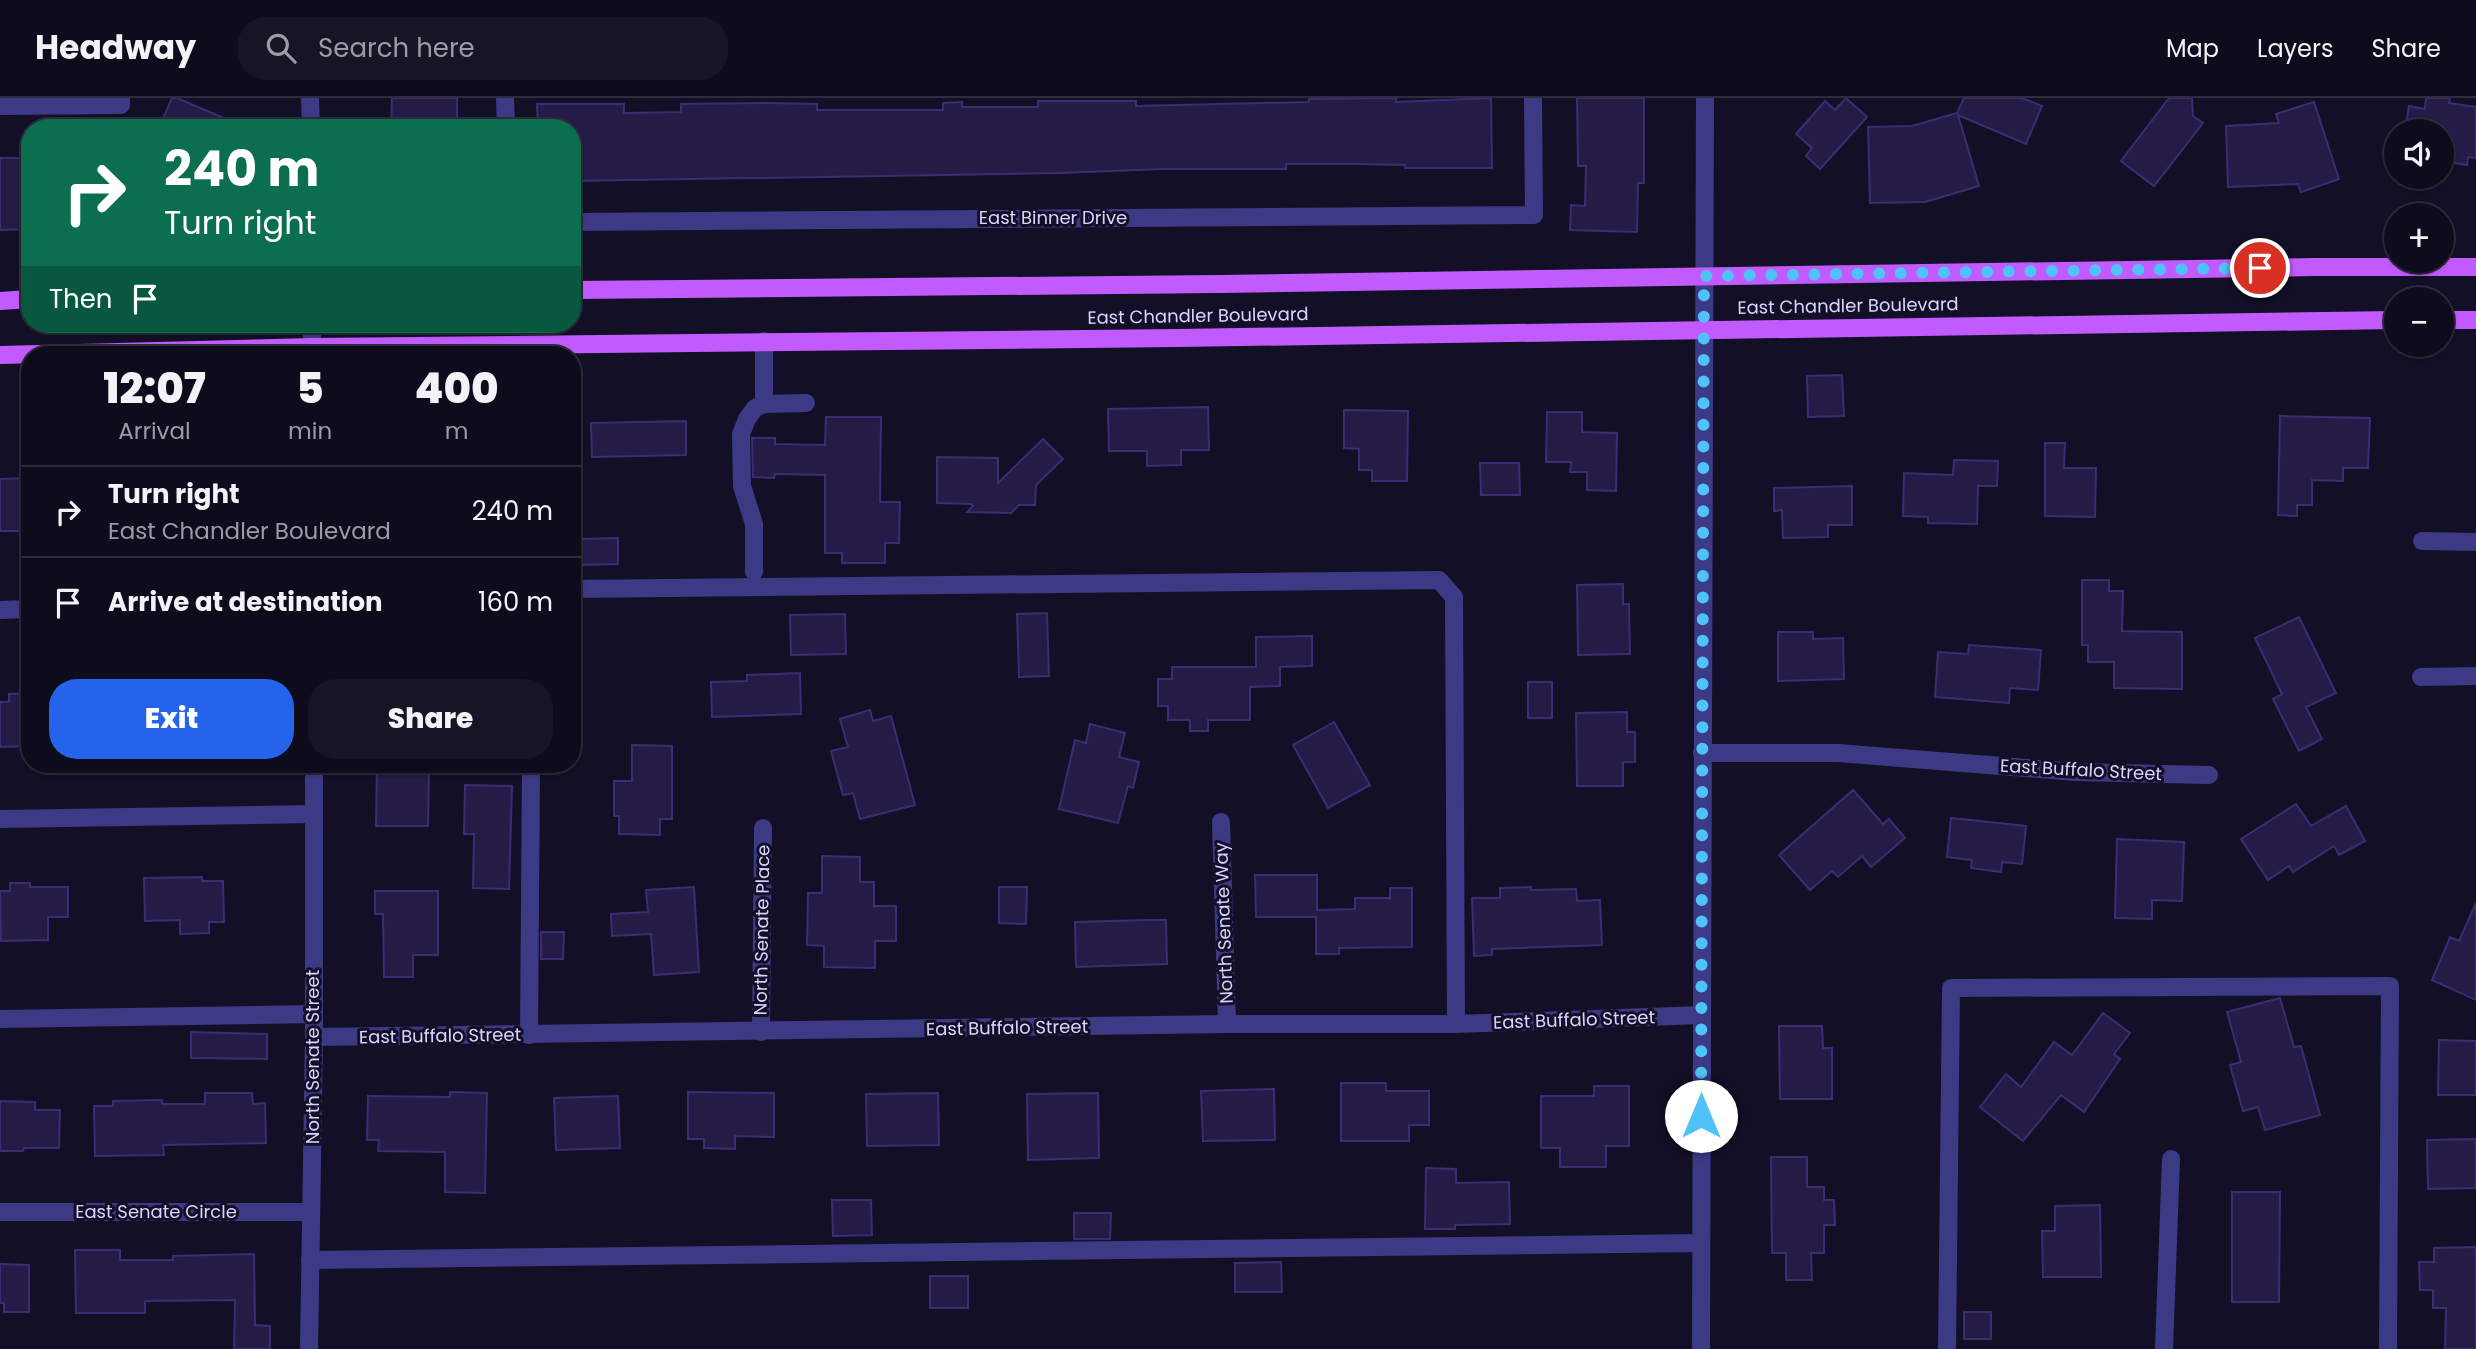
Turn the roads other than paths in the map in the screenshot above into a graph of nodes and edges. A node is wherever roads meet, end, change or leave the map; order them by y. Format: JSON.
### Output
{"nodes":[{"id":1,"x":310,"y":98,"type":"edge"},
{"id":2,"x":505,"y":98,"type":"edge"},
{"id":3,"x":1533,"y":98,"type":"edge"},
{"id":4,"x":1705,"y":98,"type":"edge"},
{"id":5,"x":121,"y":102,"type":"edge"},
{"id":6,"x":0,"y":106,"type":"edge"},
{"id":7,"x":311,"y":119,"type":"edge"},
{"id":8,"x":506,"y":119,"type":"edge"},
{"id":9,"x":581,"y":222,"type":"edge"},
{"id":10,"x":2476,"y":267,"type":"edge"},
{"id":11,"x":1704,"y":276,"type":"junction"},
{"id":12,"x":581,"y":290,"type":"edge"},
{"id":13,"x":21,"y":300,"type":"edge"},
{"id":14,"x":0,"y":301,"type":"edge"},
{"id":15,"x":2384,"y":320,"type":"edge"},
{"id":16,"x":2454,"y":320,"type":"edge"},
{"id":17,"x":2476,"y":320,"type":"edge"},
{"id":18,"x":1705,"y":329,"type":"junction"},
{"id":19,"x":764,"y":341,"type":"junction"},
{"id":20,"x":538,"y":346,"type":"edge"},
{"id":21,"x":0,"y":355,"type":"edge"},
{"id":22,"x":21,"y":355,"type":"edge"},
{"id":23,"x":806,"y":403,"type":"dead end"},
{"id":24,"x":764,"y":404,"type":"junction"},
{"id":25,"x":2421,"y":541,"type":"dead end"},
{"id":26,"x":2476,"y":542,"type":"edge"},
{"id":27,"x":754,"y":572,"type":"dead end"},
{"id":28,"x":581,"y":589,"type":"edge"},
{"id":29,"x":21,"y":609,"type":"edge"},
{"id":30,"x":0,"y":610,"type":"edge"},
{"id":31,"x":2476,"y":676,"type":"edge"},
{"id":32,"x":2421,"y":677,"type":"dead end"},
{"id":33,"x":1702,"y":752,"type":"junction"},
{"id":34,"x":314,"y":773,"type":"edge"},
{"id":35,"x":531,"y":773,"type":"edge"},
{"id":36,"x":2209,"y":775,"type":"dead end"},
{"id":37,"x":314,"y":814,"type":"junction"},
{"id":38,"x":0,"y":819,"type":"edge"},
{"id":39,"x":1221,"y":822,"type":"dead end"},
{"id":40,"x":764,"y":828,"type":"dead end"},
{"id":41,"x":314,"y":1014,"type":"junction"},
{"id":42,"x":1701,"y":1015,"type":"junction"},
{"id":43,"x":0,"y":1019,"type":"edge"},
{"id":44,"x":1227,"y":1024,"type":"junction"},
{"id":45,"x":1456,"y":1024,"type":"junction"},
{"id":46,"x":761,"y":1032,"type":"junction"},
{"id":47,"x":529,"y":1035,"type":"junction"},
{"id":48,"x":314,"y":1038,"type":"junction"},
{"id":49,"x":2171,"y":1159,"type":"dead end"},
{"id":50,"x":0,"y":1212,"type":"edge"},
{"id":51,"x":311,"y":1212,"type":"junction"},
{"id":52,"x":1701,"y":1243,"type":"junction"},
{"id":53,"x":310,"y":1261,"type":"junction"},
{"id":54,"x":309,"y":1349,"type":"edge"},
{"id":55,"x":1701,"y":1349,"type":"edge"},
{"id":56,"x":1947,"y":1349,"type":"edge"},
{"id":57,"x":2164,"y":1349,"type":"edge"},
{"id":58,"x":2388,"y":1349,"type":"edge"}],
"edges":[{"from":1,"to":7,"type":"street"},
{"from":2,"to":8,"type":"street"},
{"from":3,"to":9,"type":"street","name":"East Binner Drive"},
{"from":4,"to":11,"type":"street"},
{"from":5,"to":6,"type":"street"},
{"from":10,"to":11,"type":"main road","name":"East Chandler Boulevard"},
{"from":11,"to":12,"type":"main road","name":"East Chandler Boulevard"},
{"from":11,"to":18,"type":"street"},
{"from":13,"to":14,"type":"main road"},
{"from":15,"to":18,"type":"main road","name":"East Chandler Boulevard"},
{"from":16,"to":17,"type":"main road"},
{"from":18,"to":19,"type":"main road","name":"East Chandler Boulevard"},
{"from":18,"to":33,"type":"street"},
{"from":19,"to":20,"type":"main road","name":"East Chandler Boulevard"},
{"from":19,"to":24,"type":"street"},
{"from":21,"to":22,"type":"main road","name":"East Chandler Boulevard"},
{"from":23,"to":24,"type":"street"},
{"from":24,"to":27,"type":"street"},
{"from":25,"to":26,"type":"street"},
{"from":28,"to":45,"type":"street"},
{"from":29,"to":30,"type":"street"},
{"from":31,"to":32,"type":"street"},
{"from":33,"to":36,"type":"street","name":"East Buffalo Street"},
{"from":33,"to":42,"type":"street"},
{"from":34,"to":37,"type":"street","name":"North Senate Street"},
{"from":35,"to":47,"type":"street"},
{"from":37,"to":38,"type":"street"},
{"from":37,"to":41,"type":"street","name":"North Senate Street"},
{"from":39,"to":44,"type":"street","name":"North Senate Way"},
{"from":40,"to":46,"type":"street","name":"North Senate Place"},
{"from":41,"to":43,"type":"street"},
{"from":41,"to":48,"type":"street","name":"North Senate Street"},
{"from":42,"to":45,"type":"street","name":"East Buffalo Street"},
{"from":42,"to":52,"type":"street"},
{"from":44,"to":45,"type":"street","name":"East Buffalo Street"},
{"from":44,"to":46,"type":"street","name":"East Buffalo Street"},
{"from":46,"to":47,"type":"street","name":"East Buffalo Street"},
{"from":47,"to":48,"type":"street","name":"East Buffalo Street"},
{"from":48,"to":51,"type":"street","name":"North Senate Street"},
{"from":49,"to":57,"type":"street"},
{"from":50,"to":51,"type":"street","name":"East Senate Circle"},
{"from":51,"to":53,"type":"street","name":"North Senate Street"},
{"from":52,"to":53,"type":"street"},
{"from":52,"to":55,"type":"street"},
{"from":53,"to":54,"type":"street","name":"North Senate Street"},
{"from":56,"to":58,"type":"street"}]}
